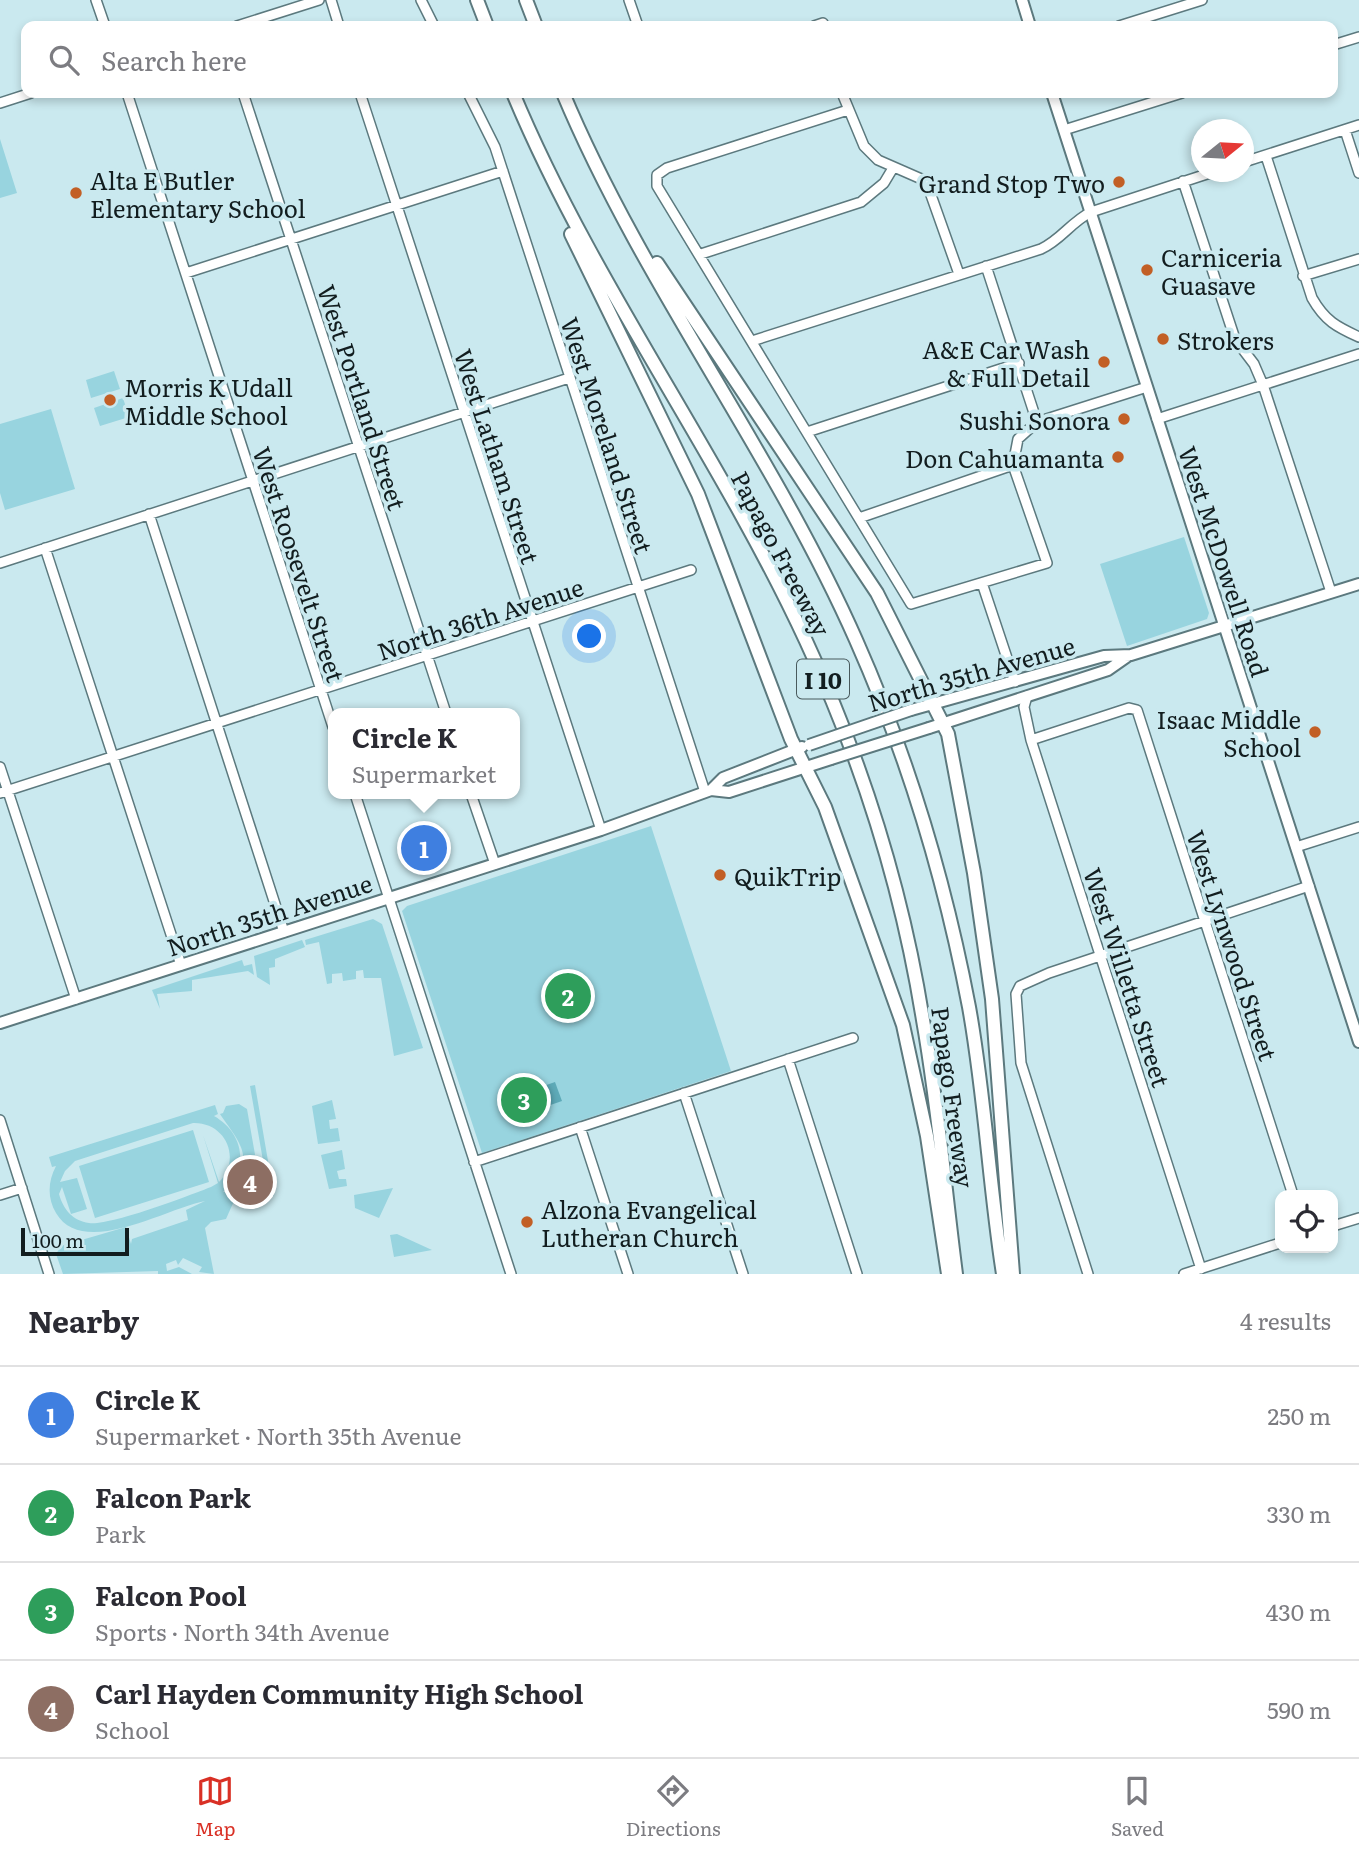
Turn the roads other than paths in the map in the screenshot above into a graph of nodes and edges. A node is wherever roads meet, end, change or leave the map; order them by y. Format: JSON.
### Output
{"nodes":[{"id":1,"x":96,"y":0,"type":"edge"},
{"id":2,"x":319,"y":0,"type":"edge"},
{"id":3,"x":331,"y":0,"type":"edge"},
{"id":4,"x":421,"y":0,"type":"edge"},
{"id":5,"x":477,"y":0,"type":"edge"},
{"id":6,"x":526,"y":0,"type":"edge"},
{"id":7,"x":629,"y":0,"type":"edge"},
{"id":8,"x":1021,"y":0,"type":"edge"},
{"id":9,"x":1202,"y":0,"type":"edge"},
{"id":10,"x":103,"y":21,"type":"edge"},
{"id":11,"x":253,"y":21,"type":"edge"},
{"id":12,"x":337,"y":21,"type":"edge"},
{"id":13,"x":431,"y":21,"type":"edge"},
{"id":14,"x":485,"y":21,"type":"edge"},
{"id":15,"x":534,"y":21,"type":"edge"},
{"id":16,"x":636,"y":21,"type":"edge"},
{"id":17,"x":1028,"y":21,"type":"edge"},
{"id":18,"x":1135,"y":21,"type":"edge"},
{"id":19,"x":1359,"y":37,"type":"edge"},
{"id":20,"x":1338,"y":43,"type":"edge"},
{"id":21,"x":21,"y":96,"type":"edge"},
{"id":22,"x":129,"y":98,"type":"edge"},
{"id":23,"x":245,"y":98,"type":"edge"},
{"id":24,"x":362,"y":98,"type":"edge"},
{"id":25,"x":471,"y":98,"type":"edge"},
{"id":26,"x":515,"y":98,"type":"edge"},
{"id":27,"x":565,"y":98,"type":"edge"},
{"id":28,"x":844,"y":98,"type":"edge"},
{"id":29,"x":1054,"y":98,"type":"edge"},
{"id":30,"x":1166,"y":98,"type":"edge"},
{"id":31,"x":0,"y":103,"type":"edge"},
{"id":32,"x":848,"y":110,"type":"junction"},
{"id":33,"x":1359,"y":125,"type":"edge"},
{"id":34,"x":1064,"y":130,"type":"junction"},
{"id":35,"x":1345,"y":130,"type":"junction"},
{"id":36,"x":533,"y":140,"type":"junction"},
{"id":37,"x":1266,"y":156,"type":"junction"},
{"id":38,"x":1254,"y":159,"type":"edge"},
{"id":39,"x":595,"y":163,"type":"junction"},
{"id":40,"x":893,"y":168,"type":"junction"},
{"id":41,"x":503,"y":171,"type":"junction"},
{"id":42,"x":1359,"y":173,"type":"edge"},
{"id":43,"x":1191,"y":179,"type":"edge"},
{"id":44,"x":1183,"y":181,"type":"junction"},
{"id":45,"x":395,"y":206,"type":"junction"},
{"id":46,"x":1091,"y":212,"type":"junction"},
{"id":47,"x":291,"y":240,"type":"junction"},
{"id":48,"x":701,"y":254,"type":"junction"},
{"id":49,"x":1359,"y":258,"type":"edge"},
{"id":50,"x":986,"y":266,"type":"junction"},
{"id":51,"x":186,"y":273,"type":"junction"},
{"id":52,"x":959,"y":274,"type":"junction"},
{"id":53,"x":1303,"y":276,"type":"junction"},
{"id":54,"x":1359,"y":337,"type":"edge"},
{"id":55,"x":752,"y":341,"type":"junction"},
{"id":56,"x":1359,"y":354,"type":"edge"},
{"id":57,"x":1019,"y":363,"type":"junction"},
{"id":58,"x":569,"y":378,"type":"junction"},
{"id":59,"x":1263,"y":385,"type":"junction"},
{"id":60,"x":1147,"y":387,"type":"junction"},
{"id":61,"x":464,"y":412,"type":"junction"},
{"id":62,"x":1157,"y":419,"type":"junction"},
{"id":63,"x":1037,"y":422,"type":"junction"},
{"id":64,"x":807,"y":432,"type":"junction"},
{"id":65,"x":359,"y":446,"type":"junction"},
{"id":66,"x":1013,"y":465,"type":"junction"},
{"id":67,"x":252,"y":481,"type":"junction"},
{"id":68,"x":149,"y":514,"type":"junction"},
{"id":69,"x":859,"y":518,"type":"junction"},
{"id":70,"x":45,"y":548,"type":"junction"},
{"id":71,"x":0,"y":563,"type":"edge"},
{"id":72,"x":691,"y":570,"type":"dead end"},
{"id":73,"x":982,"y":583,"type":"junction"},
{"id":74,"x":1359,"y":584,"type":"edge"},
{"id":75,"x":638,"y":588,"type":"junction"},
{"id":76,"x":1331,"y":593,"type":"junction"},
{"id":77,"x":532,"y":621,"type":"junction"},
{"id":78,"x":1224,"y":626,"type":"junction"},
{"id":79,"x":1130,"y":655,"type":"junction"},
{"id":80,"x":427,"y":656,"type":"junction"},
{"id":81,"x":1015,"y":681,"type":"junction"},
{"id":82,"x":321,"y":690,"type":"junction"},
{"id":83,"x":1027,"y":696,"type":"junction"},
{"id":84,"x":928,"y":705,"type":"junction"},
{"id":85,"x":444,"y":708,"type":"edge"},
{"id":86,"x":328,"y":712,"type":"edge"},
{"id":87,"x":216,"y":723,"type":"junction"},
{"id":88,"x":942,"y":723,"type":"junction"},
{"id":89,"x":1031,"y":740,"type":"junction"},
{"id":90,"x":802,"y":747,"type":"junction"},
{"id":91,"x":112,"y":757,"type":"junction"},
{"id":92,"x":812,"y":765,"type":"junction"},
{"id":93,"x":0,"y":767,"type":"edge"},
{"id":94,"x":4,"y":791,"type":"edge"},
{"id":95,"x":708,"y":791,"type":"junction"},
{"id":96,"x":357,"y":799,"type":"edge"},
{"id":97,"x":473,"y":799,"type":"edge"},
{"id":98,"x":1359,"y":827,"type":"edge"},
{"id":99,"x":601,"y":830,"type":"junction"},
{"id":100,"x":1296,"y":847,"type":"junction"},
{"id":101,"x":495,"y":864,"type":"junction"},
{"id":102,"x":1308,"y":886,"type":"junction"},
{"id":103,"x":388,"y":898,"type":"junction"},
{"id":104,"x":1205,"y":920,"type":"junction"},
{"id":105,"x":284,"y":932,"type":"junction"},
{"id":106,"x":1100,"y":955,"type":"junction"},
{"id":107,"x":181,"y":965,"type":"junction"},
{"id":108,"x":76,"y":999,"type":"junction"},
{"id":109,"x":0,"y":1023,"type":"edge"},
{"id":110,"x":853,"y":1038,"type":"dead end"},
{"id":111,"x":1359,"y":1042,"type":"edge"},
{"id":112,"x":788,"y":1059,"type":"junction"},
{"id":113,"x":684,"y":1093,"type":"junction"},
{"id":114,"x":0,"y":1120,"type":"edge"},
{"id":115,"x":580,"y":1127,"type":"junction"},
{"id":116,"x":474,"y":1162,"type":"junction"},
{"id":117,"x":22,"y":1188,"type":"junction"},
{"id":118,"x":1291,"y":1190,"type":"edge"},
{"id":119,"x":0,"y":1195,"type":"edge"},
{"id":120,"x":1359,"y":1218,"type":"edge"},
{"id":121,"x":1338,"y":1224,"type":"edge"},
{"id":122,"x":1275,"y":1245,"type":"edge"},
{"id":123,"x":1201,"y":1269,"type":"junction"},
{"id":124,"x":49,"y":1274,"type":"edge"},
{"id":125,"x":511,"y":1274,"type":"edge"},
{"id":126,"x":628,"y":1274,"type":"edge"},
{"id":127,"x":743,"y":1274,"type":"edge"},
{"id":128,"x":857,"y":1274,"type":"edge"},
{"id":129,"x":948,"y":1274,"type":"edge"},
{"id":130,"x":956,"y":1274,"type":"edge"},
{"id":131,"x":1003,"y":1274,"type":"edge"},
{"id":132,"x":1013,"y":1274,"type":"edge"},
{"id":133,"x":1088,"y":1274,"type":"edge"},
{"id":134,"x":1184,"y":1274,"type":"edge"}],
"edges":[{"from":1,"to":10,"type":"street"},
{"from":2,"to":11,"type":"street"},
{"from":3,"to":12,"type":"street"},
{"from":4,"to":13,"type":"street"},
{"from":5,"to":14,"type":"highway"},
{"from":6,"to":15,"type":"highway"},
{"from":7,"to":16,"type":"street"},
{"from":8,"to":17,"type":"main road"},
{"from":9,"to":18,"type":"street"},
{"from":19,"to":20,"type":"street"},
{"from":21,"to":31,"type":"street"},
{"from":22,"to":51,"type":"street","name":"West Roosevelt Street"},
{"from":23,"to":47,"type":"street","name":"West Portland Street"},
{"from":24,"to":45,"type":"street","name":"West Latham Street"},
{"from":25,"to":41,"type":"street","name":"West Moreland Street"},
{"from":26,"to":36,"type":"highway","name":"Papago Freeway","number":"I 10"},
{"from":27,"to":39,"type":"highway","name":"Papago Freeway","number":"I 10"},
{"from":28,"to":32,"type":"street"},
{"from":29,"to":34,"type":"main road","name":"West McDowell Road"},
{"from":30,"to":34,"type":"street"},
{"from":32,"to":40,"type":"street"},
{"from":32,"to":48,"type":"street"},
{"from":33,"to":35,"type":"street"},
{"from":34,"to":46,"type":"main road","name":"West McDowell Road"},
{"from":35,"to":37,"type":"street"},
{"from":35,"to":42,"type":"street"},
{"from":36,"to":90,"type":"highway"},
{"from":36,"to":130,"type":"highway","name":"Papago Freeway","number":"I 10"},
{"from":37,"to":38,"type":"street"},
{"from":37,"to":53,"type":"street"},
{"from":39,"to":84,"type":"highway"},
{"from":39,"to":131,"type":"highway","name":"Papago Freeway","number":"I 10"},
{"from":40,"to":48,"type":"street"},
{"from":40,"to":52,"type":"street"},
{"from":41,"to":45,"type":"street"},
{"from":41,"to":58,"type":"street","name":"West Moreland Street"},
{"from":43,"to":44,"type":"street"},
{"from":44,"to":46,"type":"street"},
{"from":44,"to":59,"type":"street"},
{"from":45,"to":47,"type":"street"},
{"from":45,"to":61,"type":"street","name":"West Latham Street"},
{"from":46,"to":50,"type":"street"},
{"from":46,"to":60,"type":"main road","name":"West McDowell Road"},
{"from":47,"to":51,"type":"street"},
{"from":47,"to":65,"type":"street","name":"West Portland Street"},
{"from":48,"to":55,"type":"street"},
{"from":49,"to":53,"type":"street"},
{"from":50,"to":52,"type":"street"},
{"from":50,"to":57,"type":"street"},
{"from":51,"to":67,"type":"street","name":"West Roosevelt Street"},
{"from":52,"to":55,"type":"street"},
{"from":53,"to":54,"type":"street"},
{"from":55,"to":64,"type":"street"},
{"from":56,"to":59,"type":"street"},
{"from":57,"to":63,"type":"street"},
{"from":57,"to":64,"type":"street"},
{"from":58,"to":61,"type":"street"},
{"from":58,"to":75,"type":"street","name":"West Moreland Street"},
{"from":59,"to":62,"type":"street"},
{"from":59,"to":76,"type":"street"},
{"from":60,"to":62,"type":"main road","name":"West McDowell Road"},
{"from":60,"to":63,"type":"street"},
{"from":61,"to":65,"type":"street"},
{"from":61,"to":77,"type":"street","name":"West Latham Street"},
{"from":62,"to":78,"type":"main road","name":"West McDowell Road"},
{"from":63,"to":66,"type":"street"},
{"from":64,"to":69,"type":"street"},
{"from":65,"to":67,"type":"street"},
{"from":65,"to":80,"type":"street","name":"West Portland Street"},
{"from":66,"to":69,"type":"street"},
{"from":66,"to":73,"type":"street"},
{"from":67,"to":68,"type":"street"},
{"from":67,"to":82,"type":"street","name":"West Roosevelt Street"},
{"from":68,"to":70,"type":"street"},
{"from":68,"to":87,"type":"street"},
{"from":69,"to":73,"type":"street"},
{"from":70,"to":71,"type":"street"},
{"from":70,"to":91,"type":"street"},
{"from":72,"to":75,"type":"street","name":"North 36th Avenue"},
{"from":73,"to":81,"type":"street"},
{"from":74,"to":76,"type":"main road","name":"North 35th Avenue"},
{"from":75,"to":77,"type":"street","name":"North 36th Avenue"},
{"from":75,"to":95,"type":"street","name":"West Moreland Street"},
{"from":76,"to":78,"type":"main road","name":"North 35th Avenue"},
{"from":77,"to":80,"type":"street","name":"North 36th Avenue"},
{"from":77,"to":99,"type":"street","name":"West Latham Street"},
{"from":78,"to":79,"type":"main road","name":"North 35th Avenue"},
{"from":78,"to":100,"type":"main road","name":"West McDowell Road"},
{"from":79,"to":81,"type":"main road","name":"North 35th Avenue"},
{"from":79,"to":83,"type":"main road","name":"North 35th Avenue"},
{"from":80,"to":82,"type":"street","name":"North 36th Avenue"},
{"from":80,"to":85,"type":"street","name":"West Portland Street"},
{"from":81,"to":84,"type":"main road","name":"North 35th Avenue"},
{"from":82,"to":86,"type":"street","name":"West Roosevelt Street"},
{"from":82,"to":87,"type":"street","name":"North 36th Avenue"},
{"from":83,"to":88,"type":"main road","name":"North 35th Avenue"},
{"from":83,"to":89,"type":"street","name":"West Willetta Street"},
{"from":84,"to":88,"type":"highway"},
{"from":84,"to":90,"type":"main road","name":"North 35th Avenue","bridge":true},
{"from":87,"to":91,"type":"street","name":"North 36th Avenue"},
{"from":87,"to":105,"type":"street"},
{"from":88,"to":92,"type":"main road","name":"North 35th Avenue","bridge":true},
{"from":88,"to":132,"type":"highway"},
{"from":89,"to":104,"type":"street","name":"West Lynwood Street"},
{"from":89,"to":106,"type":"street","name":"West Willetta Street"},
{"from":90,"to":92,"type":"highway"},
{"from":90,"to":95,"type":"main road","name":"North 35th Avenue"},
{"from":91,"to":94,"type":"street","name":"North 36th Avenue"},
{"from":91,"to":107,"type":"street"},
{"from":92,"to":95,"type":"main road","name":"North 35th Avenue"},
{"from":92,"to":129,"type":"highway"},
{"from":93,"to":94,"type":"street"},
{"from":94,"to":108,"type":"street"},
{"from":95,"to":99,"type":"main road","name":"North 35th Avenue"},
{"from":96,"to":103,"type":"street"},
{"from":97,"to":101,"type":"street"},
{"from":98,"to":100,"type":"street"},
{"from":99,"to":101,"type":"main road","name":"North 35th Avenue"},
{"from":100,"to":102,"type":"main road","name":"West McDowell Road"},
{"from":101,"to":103,"type":"main road","name":"North 35th Avenue"},
{"from":102,"to":104,"type":"street"},
{"from":102,"to":111,"type":"main road","name":"West McDowell Road"},
{"from":103,"to":105,"type":"main road","name":"North 35th Avenue"},
{"from":103,"to":116,"type":"street"},
{"from":104,"to":106,"type":"street"},
{"from":104,"to":118,"type":"street","name":"West Lynwood Street"},
{"from":105,"to":107,"type":"main road","name":"North 35th Avenue"},
{"from":106,"to":123,"type":"street","name":"West Willetta Street"},
{"from":106,"to":133,"type":"street"},
{"from":107,"to":108,"type":"main road","name":"North 35th Avenue"},
{"from":108,"to":109,"type":"main road","name":"North 35th Avenue"},
{"from":110,"to":112,"type":"street"},
{"from":112,"to":113,"type":"street"},
{"from":112,"to":128,"type":"street"},
{"from":113,"to":115,"type":"street"},
{"from":113,"to":127,"type":"street"},
{"from":114,"to":117,"type":"street"},
{"from":115,"to":116,"type":"street"},
{"from":115,"to":126,"type":"street"},
{"from":116,"to":125,"type":"street"},
{"from":117,"to":119,"type":"street"},
{"from":117,"to":124,"type":"street"},
{"from":120,"to":121,"type":"street"},
{"from":122,"to":123,"type":"street"},
{"from":123,"to":134,"type":"street"}]}
